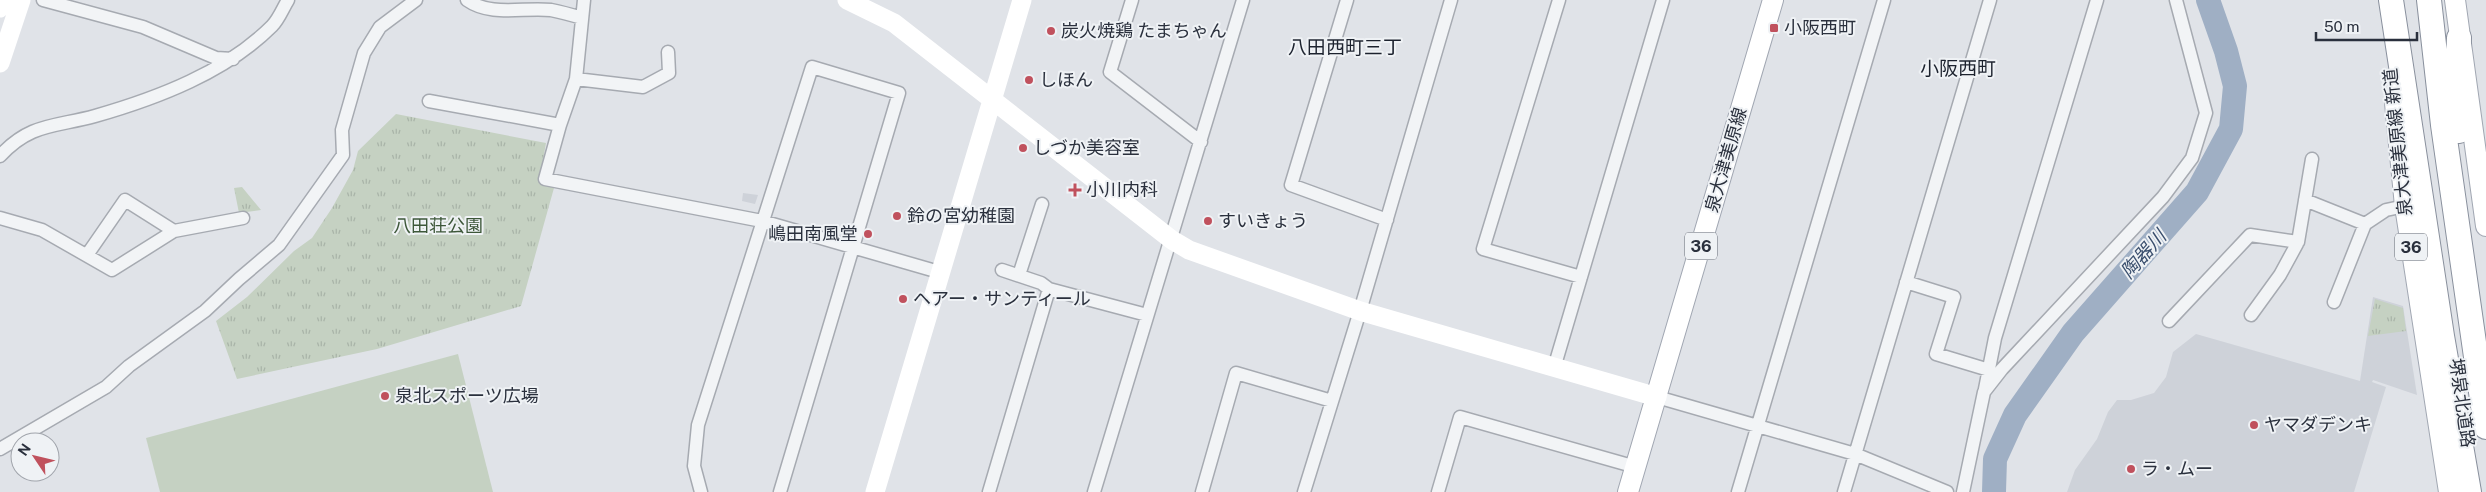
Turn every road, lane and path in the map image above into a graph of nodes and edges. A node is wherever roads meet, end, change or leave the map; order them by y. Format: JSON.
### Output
{"nodes":[{"id":1,"x":2,"y":0,"type":"edge"},
{"id":2,"x":21,"y":0,"type":"edge"},
{"id":3,"x":43,"y":0,"type":"edge"},
{"id":4,"x":288,"y":0,"type":"edge"},
{"id":5,"x":416,"y":0,"type":"edge"},
{"id":6,"x":467,"y":0,"type":"edge"},
{"id":7,"x":584,"y":0,"type":"edge"},
{"id":8,"x":847,"y":0,"type":"edge"},
{"id":9,"x":1022,"y":0,"type":"edge"},
{"id":10,"x":1132,"y":0,"type":"edge"},
{"id":11,"x":1243,"y":0,"type":"edge"},
{"id":12,"x":1347,"y":0,"type":"edge"},
{"id":13,"x":1451,"y":0,"type":"edge"},
{"id":14,"x":1559,"y":0,"type":"edge"},
{"id":15,"x":1663,"y":0,"type":"edge"},
{"id":16,"x":1773,"y":0,"type":"edge"},
{"id":17,"x":1884,"y":0,"type":"edge"},
{"id":18,"x":1990,"y":0,"type":"edge"},
{"id":19,"x":2097,"y":0,"type":"edge"},
{"id":20,"x":2176,"y":0,"type":"edge"},
{"id":21,"x":2381,"y":0,"type":"edge"},
{"id":22,"x":2391,"y":0,"type":"edge"},
{"id":23,"x":2405,"y":0,"type":"edge"},
{"id":24,"x":2429,"y":0,"type":"edge"},
{"id":25,"x":2455,"y":0,"type":"edge"},
{"id":26,"x":0,"y":8,"type":"edge"},
{"id":27,"x":582,"y":18,"type":"junction"},
{"id":28,"x":2459,"y":38,"type":"junction"},
{"id":29,"x":668,"y":52,"type":"dead end"},
{"id":30,"x":234,"y":59,"type":"junction"},
{"id":31,"x":0,"y":63,"type":"edge"},
{"id":32,"x":576,"y":79,"type":"junction"},
{"id":33,"x":992,"y":98,"type":"junction"},
{"id":34,"x":429,"y":101,"type":"dead end"},
{"id":35,"x":560,"y":125,"type":"junction"},
{"id":36,"x":1201,"y":142,"type":"junction"},
{"id":37,"x":0,"y":156,"type":"edge"},
{"id":38,"x":2312,"y":159,"type":"dead end"},
{"id":39,"x":2305,"y":200,"type":"junction"},
{"id":40,"x":1042,"y":204,"type":"dead end"},
{"id":41,"x":2405,"y":206,"type":"junction"},
{"id":42,"x":0,"y":218,"type":"edge"},
{"id":43,"x":243,"y":218,"type":"dead end"},
{"id":44,"x":1387,"y":220,"type":"junction"},
{"id":45,"x":762,"y":221,"type":"junction"},
{"id":46,"x":2365,"y":224,"type":"junction"},
{"id":47,"x":2486,"y":226,"type":"edge"},
{"id":48,"x":174,"y":230,"type":"junction"},
{"id":49,"x":1172,"y":240,"type":"junction"},
{"id":50,"x":2298,"y":242,"type":"junction"},
{"id":51,"x":853,"y":246,"type":"junction"},
{"id":52,"x":87,"y":255,"type":"junction"},
{"id":53,"x":1002,"y":270,"type":"dead end"},
{"id":54,"x":939,"y":272,"type":"junction"},
{"id":55,"x":1019,"y":276,"type":"junction"},
{"id":56,"x":1581,"y":277,"type":"junction"},
{"id":57,"x":1906,"y":282,"type":"junction"},
{"id":58,"x":1049,"y":289,"type":"junction"},
{"id":59,"x":2334,"y":302,"type":"dead end"},
{"id":60,"x":1360,"y":312,"type":"junction"},
{"id":61,"x":1147,"y":315,"type":"junction"},
{"id":62,"x":2250,"y":315,"type":"dead end"},
{"id":63,"x":2169,"y":321,"type":"dead end"},
{"id":64,"x":2471,"y":344,"type":"edge"},
{"id":65,"x":1554,"y":368,"type":"junction"},
{"id":66,"x":1989,"y":370,"type":"junction"},
{"id":67,"x":1984,"y":392,"type":"junction"},
{"id":68,"x":1657,"y":397,"type":"junction"},
{"id":69,"x":1332,"y":401,"type":"junction"},
{"id":70,"x":1758,"y":427,"type":"junction"},
{"id":71,"x":2486,"y":428,"type":"edge"},
{"id":72,"x":0,"y":449,"type":"edge"},
{"id":73,"x":1855,"y":454,"type":"junction"},
{"id":74,"x":1636,"y":467,"type":"junction"},
{"id":75,"x":701,"y":492,"type":"edge"},
{"id":76,"x":780,"y":492,"type":"edge"},
{"id":77,"x":875,"y":492,"type":"edge"},
{"id":78,"x":990,"y":492,"type":"edge"},
{"id":79,"x":1094,"y":492,"type":"edge"},
{"id":80,"x":1202,"y":492,"type":"edge"},
{"id":81,"x":1304,"y":492,"type":"edge"},
{"id":82,"x":1438,"y":492,"type":"edge"},
{"id":83,"x":1628,"y":492,"type":"edge"},
{"id":84,"x":1738,"y":492,"type":"edge"},
{"id":85,"x":1844,"y":492,"type":"edge"},
{"id":86,"x":1946,"y":492,"type":"edge"},
{"id":87,"x":1963,"y":492,"type":"edge"},
{"id":88,"x":2449,"y":492,"type":"edge"},
{"id":89,"x":2469,"y":492,"type":"edge"},
{"id":90,"x":2474,"y":492,"type":"edge"}],
"edges":[{"from":1,"to":26,"type":"street"},
{"from":2,"to":31,"type":"street"},
{"from":3,"to":30,"type":"street"},
{"from":4,"to":30,"type":"street"},
{"from":5,"to":72,"type":"street"},
{"from":6,"to":27,"type":"street"},
{"from":7,"to":27,"type":"street"},
{"from":8,"to":33,"type":"street"},
{"from":9,"to":33,"type":"street"},
{"from":10,"to":36,"type":"street"},
{"from":11,"to":36,"type":"street"},
{"from":12,"to":44,"type":"street"},
{"from":13,"to":44,"type":"street"},
{"from":14,"to":56,"type":"street"},
{"from":15,"to":56,"type":"street"},
{"from":16,"to":68,"type":"main road","name":"泉大津美原線","number":"36"},
{"from":17,"to":70,"type":"street"},
{"from":18,"to":57,"type":"street"},
{"from":19,"to":66,"type":"street"},
{"from":20,"to":67,"type":"street"},
{"from":21,"to":41,"type":"main road","name":"泉大津美原線 新道","number":"36"},
{"from":22,"to":89,"type":"highway"},
{"from":23,"to":64,"type":"highway"},
{"from":24,"to":64,"type":"highway"},
{"from":25,"to":28,"type":"main road"},
{"from":27,"to":32,"type":"street"},
{"from":28,"to":47,"type":"main road"},
{"from":28,"to":64,"type":"highway"},
{"from":29,"to":32,"type":"street"},
{"from":30,"to":37,"type":"street"},
{"from":32,"to":35,"type":"street"},
{"from":33,"to":49,"type":"street"},
{"from":33,"to":54,"type":"street"},
{"from":34,"to":35,"type":"street"},
{"from":35,"to":45,"type":"street"},
{"from":36,"to":49,"type":"street"},
{"from":38,"to":39,"type":"street"},
{"from":39,"to":46,"type":"street"},
{"from":39,"to":50,"type":"street"},
{"from":40,"to":55,"type":"street"},
{"from":41,"to":46,"type":"street"},
{"from":41,"to":88,"type":"main road","name":"泉大津美原線 新道","number":"36"},
{"from":42,"to":52,"type":"street"},
{"from":43,"to":48,"type":"street"},
{"from":44,"to":60,"type":"street"},
{"from":45,"to":51,"type":"street"},
{"from":45,"to":51,"type":"street"},
{"from":45,"to":75,"type":"street"},
{"from":46,"to":59,"type":"street"},
{"from":48,"to":52,"type":"street"},
{"from":48,"to":52,"type":"street"},
{"from":49,"to":60,"type":"street"},
{"from":49,"to":61,"type":"street"},
{"from":50,"to":62,"type":"street"},
{"from":50,"to":63,"type":"street"},
{"from":51,"to":54,"type":"street"},
{"from":51,"to":76,"type":"street"},
{"from":53,"to":55,"type":"street"},
{"from":54,"to":77,"type":"street"},
{"from":55,"to":58,"type":"street"},
{"from":56,"to":65,"type":"street"},
{"from":57,"to":66,"type":"street"},
{"from":57,"to":73,"type":"street"},
{"from":58,"to":61,"type":"street"},
{"from":58,"to":78,"type":"street"},
{"from":60,"to":65,"type":"street"},
{"from":60,"to":69,"type":"street"},
{"from":61,"to":79,"type":"street"},
{"from":64,"to":71,"type":"highway","name":"堺泉北道路"},
{"from":64,"to":90,"type":"highway","name":"堺泉北道路"},
{"from":65,"to":68,"type":"street"},
{"from":66,"to":67,"type":"street"},
{"from":67,"to":87,"type":"street"},
{"from":68,"to":70,"type":"street"},
{"from":68,"to":74,"type":"main road","name":"泉大津美原線","number":"36"},
{"from":69,"to":80,"type":"street"},
{"from":69,"to":81,"type":"street"},
{"from":70,"to":73,"type":"street"},
{"from":70,"to":84,"type":"street"},
{"from":73,"to":85,"type":"street"},
{"from":73,"to":86,"type":"street"},
{"from":74,"to":82,"type":"street"},
{"from":74,"to":83,"type":"main road","name":"泉大津美原線","number":"36"}]}
